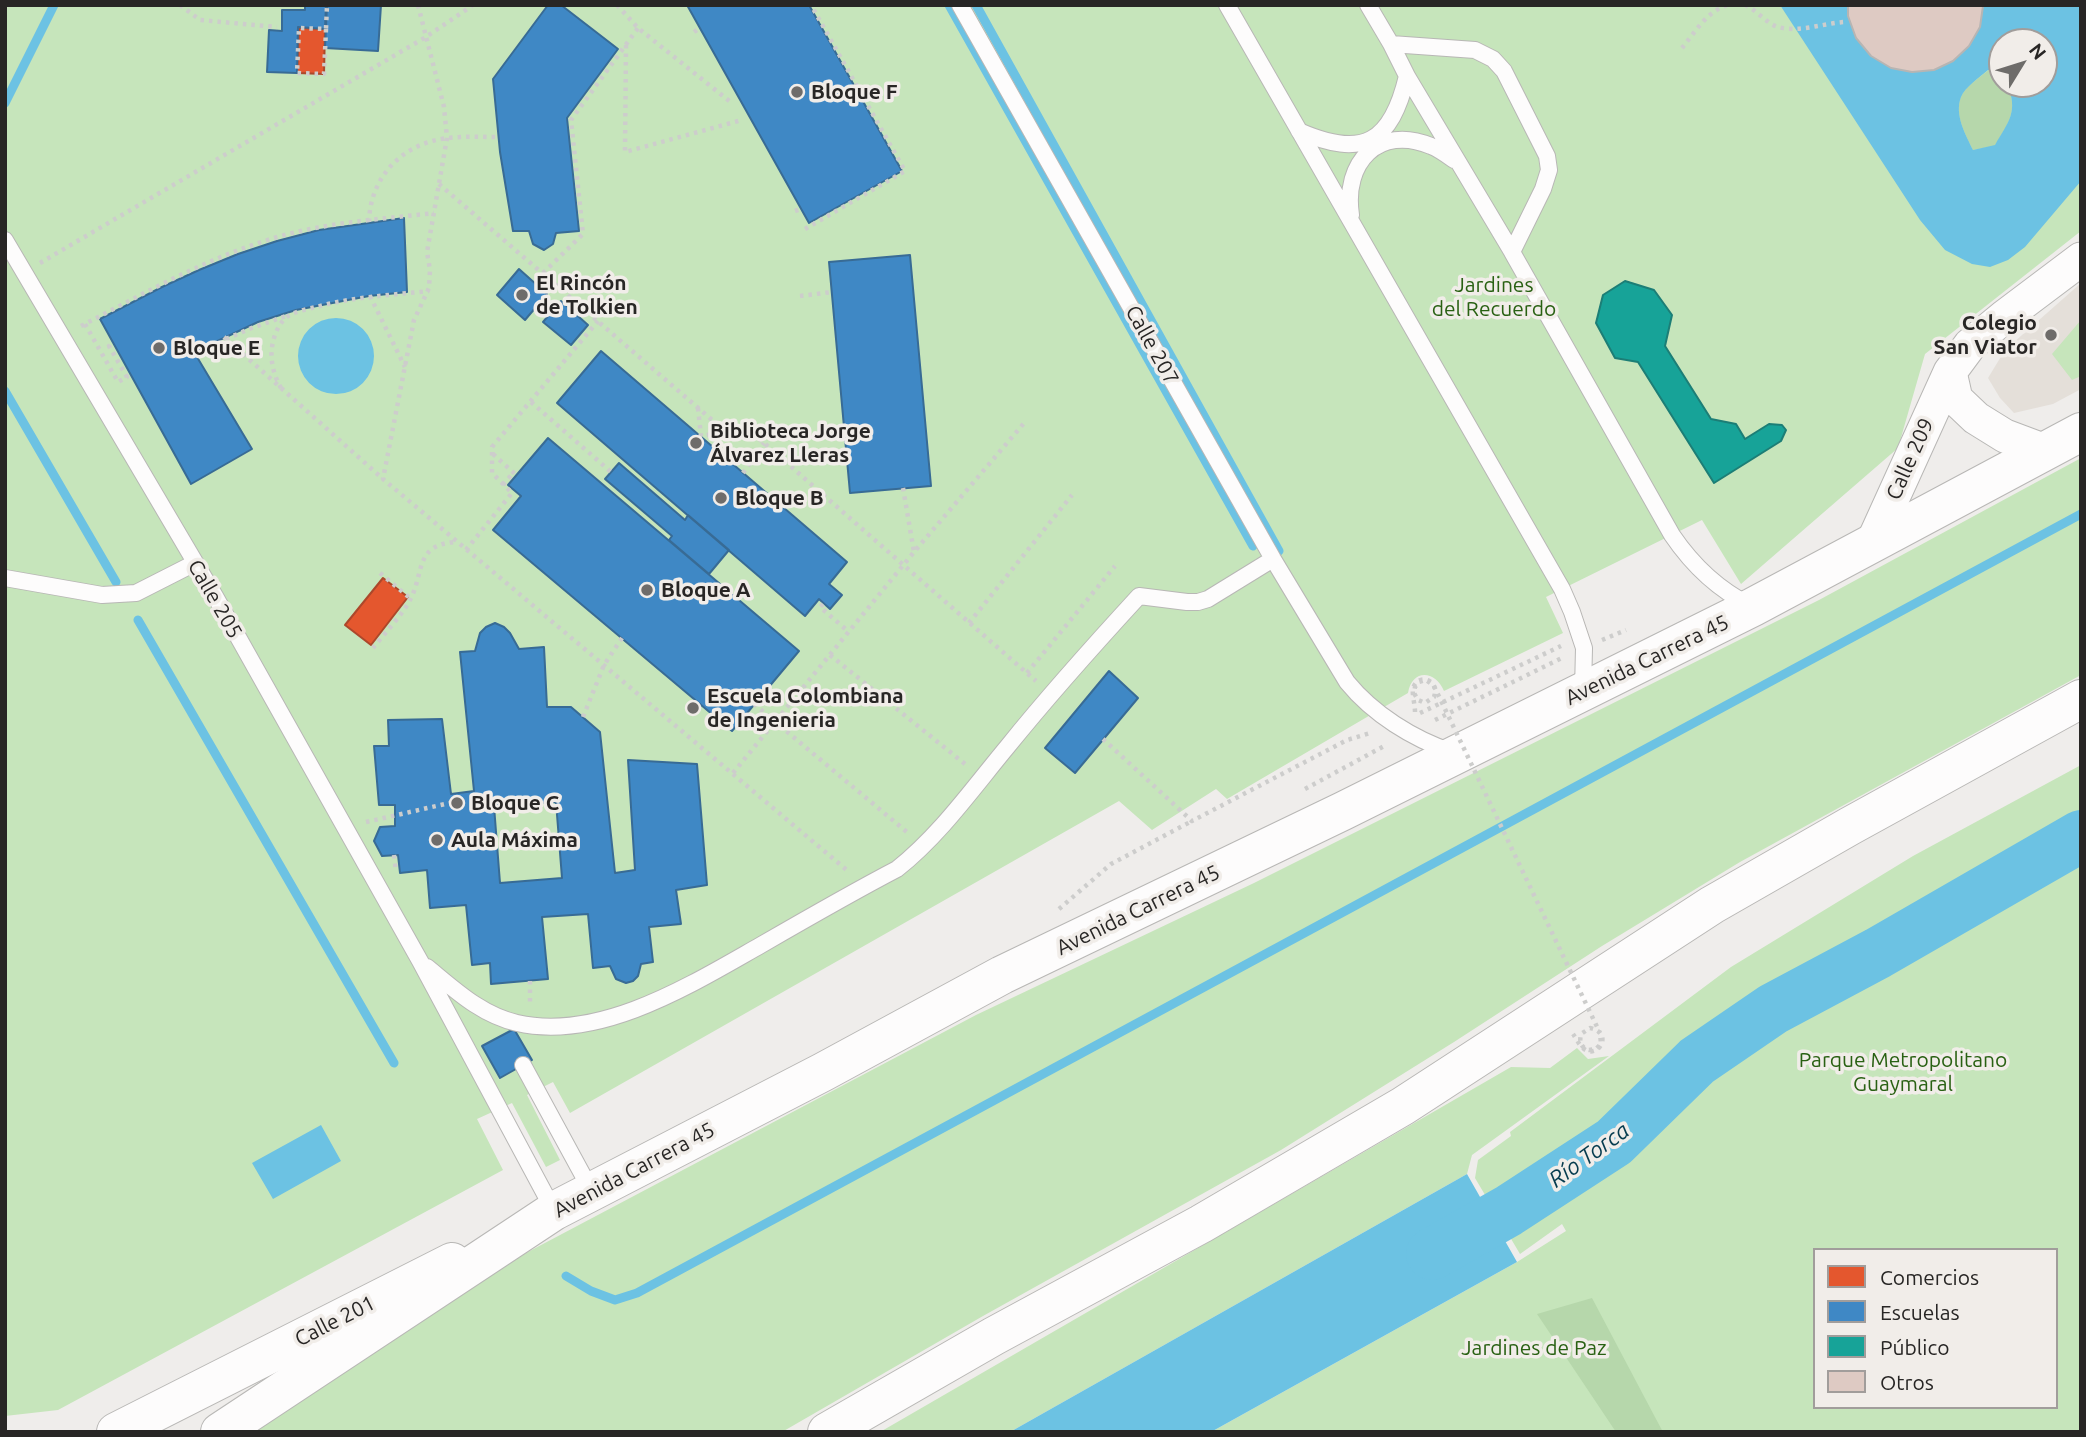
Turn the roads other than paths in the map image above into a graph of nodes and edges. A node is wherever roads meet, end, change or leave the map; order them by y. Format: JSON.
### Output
{"nodes":[{"id":1,"x":960,"y":5,"type":"edge"},
{"id":2,"x":1227,"y":5,"type":"edge"},
{"id":3,"x":1368,"y":5,"type":"edge"},
{"id":4,"x":1391,"y":44,"type":"junction"},
{"id":5,"x":1407,"y":76,"type":"junction"},
{"id":6,"x":1299,"y":131,"type":"junction"},
{"id":7,"x":1459,"y":163,"type":"junction"},
{"id":8,"x":1353,"y":226,"type":"junction"},
{"id":9,"x":5,"y":240,"type":"edge"},
{"id":10,"x":1512,"y":252,"type":"junction"},
{"id":11,"x":2081,"y":259,"type":"edge"},
{"id":12,"x":1950,"y":372,"type":"junction"},
{"id":13,"x":2081,"y":432,"type":"edge"},
{"id":14,"x":2045,"y":451,"type":"junction"},
{"id":15,"x":1871,"y":546,"type":"junction"},
{"id":16,"x":1273,"y":559,"type":"junction"},
{"id":17,"x":195,"y":563,"type":"junction"},
{"id":18,"x":5,"y":578,"type":"edge"},
{"id":19,"x":1753,"y":607,"type":"junction"},
{"id":20,"x":1583,"y":691,"type":"junction"},
{"id":21,"x":2081,"y":699,"type":"edge"},
{"id":22,"x":1457,"y":754,"type":"junction"},
{"id":23,"x":420,"y":961,"type":"junction"},
{"id":24,"x":497,"y":1016,"type":"junction"},
{"id":25,"x":506,"y":1033,"type":"dead end"},
{"id":26,"x":523,"y":1065,"type":"dead end"},
{"id":27,"x":592,"y":1192,"type":"junction"},
{"id":28,"x":554,"y":1211,"type":"junction"},
{"id":29,"x":116,"y":1432,"type":"edge"},
{"id":30,"x":220,"y":1432,"type":"edge"},
{"id":31,"x":827,"y":1432,"type":"edge"}],
"edges":[{"from":1,"to":16,"type":"lane","name":"Calle 207"},
{"from":2,"to":6,"type":"lane"},
{"from":3,"to":4,"type":"lane"},
{"from":4,"to":5,"type":"lane"},
{"from":4,"to":10,"type":"lane"},
{"from":5,"to":6,"type":"lane"},
{"from":5,"to":7,"type":"lane"},
{"from":6,"to":8,"type":"lane"},
{"from":7,"to":8,"type":"lane"},
{"from":7,"to":10,"type":"lane"},
{"from":8,"to":20,"type":"lane"},
{"from":9,"to":17,"type":"lane","name":"Calle 205"},
{"from":10,"to":19,"type":"lane"},
{"from":11,"to":12,"type":"street","name":"Calle 209"},
{"from":12,"to":14,"type":"street","name":"Calle 209"},
{"from":12,"to":15,"type":"street","name":"Calle 209"},
{"from":13,"to":14,"type":"main road","name":"Avenida Carrera 45"},
{"from":14,"to":15,"type":"main road","name":"Avenida Carrera 45"},
{"from":15,"to":19,"type":"main road","name":"Avenida Carrera 45"},
{"from":16,"to":22,"type":"lane","name":"Calle 207"},
{"from":16,"to":24,"type":"lane"},
{"from":17,"to":18,"type":"lane"},
{"from":17,"to":23,"type":"lane","name":"Calle 205"},
{"from":19,"to":20,"type":"main road","name":"Avenida Carrera 45"},
{"from":20,"to":22,"type":"main road","name":"Avenida Carrera 45"},
{"from":21,"to":31,"type":"main road"},
{"from":22,"to":27,"type":"main road","name":"Avenida Carrera 45"},
{"from":23,"to":24,"type":"lane"},
{"from":23,"to":28,"type":"lane","name":"Calle 205"},
{"from":24,"to":25,"type":"lane"},
{"from":26,"to":27,"type":"lane"},
{"from":27,"to":28,"type":"main road","name":"Avenida Carrera 45"},
{"from":28,"to":29,"type":"main road","name":"Calle 201"},
{"from":28,"to":30,"type":"main road","name":"Avenida Carrera 45"}]}
